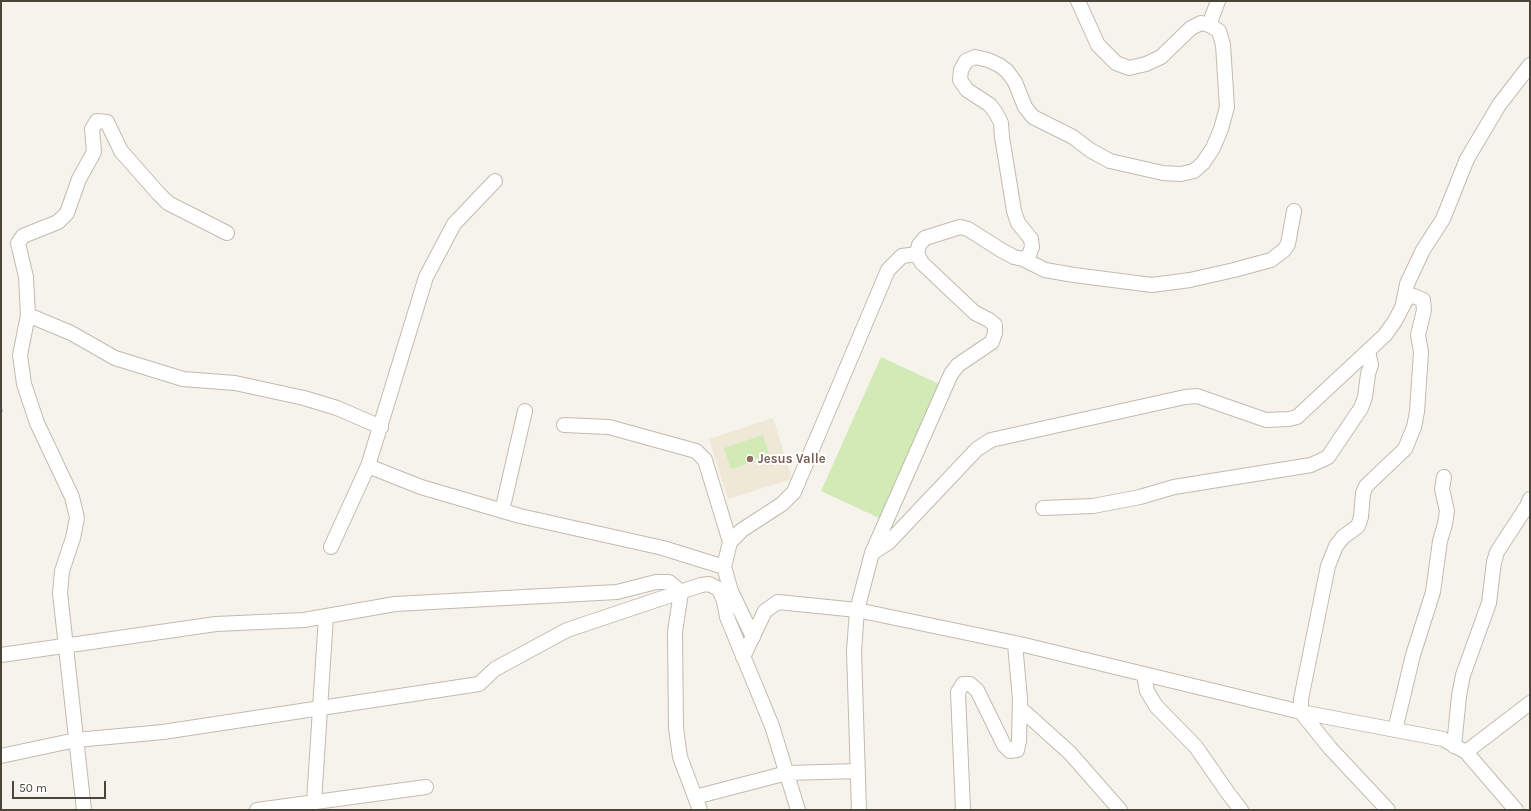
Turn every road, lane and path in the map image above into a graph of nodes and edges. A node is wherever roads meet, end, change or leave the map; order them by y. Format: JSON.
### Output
{"nodes":[{"id":1,"x":1078,"y":1,"type":"edge"},
{"id":2,"x":1218,"y":1,"type":"edge"},
{"id":3,"x":1209,"y":25,"type":"junction"},
{"id":4,"x":1530,"y":65,"type":"edge"},
{"id":5,"x":494,"y":181,"type":"dead end"},
{"id":6,"x":1294,"y":211,"type":"dead end"},
{"id":7,"x":227,"y":234,"type":"dead end"},
{"id":8,"x":917,"y":254,"type":"junction"},
{"id":9,"x":1023,"y":259,"type":"junction"},
{"id":10,"x":1403,"y":304,"type":"junction"},
{"id":11,"x":28,"y":315,"type":"junction"},
{"id":12,"x":1368,"y":351,"type":"junction"},
{"id":13,"x":525,"y":411,"type":"dead end"},
{"id":14,"x":564,"y":425,"type":"dead end"},
{"id":15,"x":381,"y":427,"type":"junction"},
{"id":16,"x":368,"y":466,"type":"junction"},
{"id":17,"x":1444,"y":477,"type":"dead end"},
{"id":18,"x":1530,"y":499,"type":"edge"},
{"id":19,"x":1043,"y":508,"type":"dead end"},
{"id":20,"x":502,"y":510,"type":"junction"},
{"id":21,"x":730,"y":542,"type":"junction"},
{"id":22,"x":331,"y":547,"type":"dead end"},
{"id":23,"x":872,"y":553,"type":"junction"},
{"id":24,"x":724,"y":567,"type":"junction"},
{"id":25,"x":680,"y":592,"type":"junction"},
{"id":26,"x":857,"y":610,"type":"junction"},
{"id":27,"x":326,"y":616,"type":"junction"},
{"id":28,"x":753,"y":637,"type":"junction"},
{"id":29,"x":1015,"y":644,"type":"junction"},
{"id":30,"x":65,"y":646,"type":"junction"},
{"id":31,"x":1,"y":656,"type":"edge"},
{"id":32,"x":743,"y":657,"type":"junction"},
{"id":33,"x":1144,"y":674,"type":"junction"},
{"id":34,"x":1530,"y":703,"type":"edge"},
{"id":35,"x":320,"y":708,"type":"junction"},
{"id":36,"x":1020,"y":708,"type":"junction"},
{"id":37,"x":1301,"y":712,"type":"junction"},
{"id":38,"x":1395,"y":730,"type":"junction"},
{"id":39,"x":76,"y":740,"type":"junction"},
{"id":40,"x":1460,"y":749,"type":"junction"},
{"id":41,"x":1,"y":756,"type":"edge"},
{"id":42,"x":858,"y":771,"type":"junction"},
{"id":43,"x":787,"y":773,"type":"junction"},
{"id":44,"x":426,"y":787,"type":"dead end"},
{"id":45,"x":695,"y":797,"type":"junction"},
{"id":46,"x":314,"y":802,"type":"junction"},
{"id":47,"x":84,"y":810,"type":"edge"},
{"id":48,"x":257,"y":810,"type":"edge"},
{"id":49,"x":700,"y":810,"type":"edge"},
{"id":50,"x":798,"y":810,"type":"edge"},
{"id":51,"x":859,"y":810,"type":"edge"},
{"id":52,"x":963,"y":810,"type":"edge"},
{"id":53,"x":1120,"y":810,"type":"edge"},
{"id":54,"x":1241,"y":810,"type":"edge"},
{"id":55,"x":1388,"y":810,"type":"edge"},
{"id":56,"x":1516,"y":810,"type":"edge"}],
"edges":[{"from":1,"to":3,"type":"street"},
{"from":2,"to":3,"type":"street"},
{"from":3,"to":9,"type":"street"},
{"from":4,"to":10,"type":"street"},
{"from":5,"to":15,"type":"street"},
{"from":6,"to":9,"type":"street"},
{"from":7,"to":11,"type":"street"},
{"from":8,"to":9,"type":"street"},
{"from":8,"to":21,"type":"street"},
{"from":8,"to":23,"type":"street"},
{"from":10,"to":12,"type":"street"},
{"from":10,"to":37,"type":"street"},
{"from":11,"to":15,"type":"street"},
{"from":11,"to":30,"type":"street"},
{"from":12,"to":19,"type":"street"},
{"from":12,"to":23,"type":"street"},
{"from":13,"to":20,"type":"street"},
{"from":14,"to":21,"type":"street"},
{"from":15,"to":16,"type":"street"},
{"from":16,"to":20,"type":"street"},
{"from":16,"to":22,"type":"street"},
{"from":17,"to":38,"type":"street"},
{"from":18,"to":40,"type":"street"},
{"from":20,"to":24,"type":"street"},
{"from":21,"to":24,"type":"street"},
{"from":23,"to":26,"type":"street"},
{"from":24,"to":28,"type":"street"},
{"from":25,"to":27,"type":"street"},
{"from":25,"to":32,"type":"street"},
{"from":25,"to":35,"type":"street"},
{"from":25,"to":45,"type":"street"},
{"from":26,"to":28,"type":"street"},
{"from":26,"to":29,"type":"street"},
{"from":26,"to":42,"type":"street"},
{"from":27,"to":30,"type":"street"},
{"from":27,"to":35,"type":"street"},
{"from":28,"to":32,"type":"street"},
{"from":29,"to":33,"type":"street"},
{"from":29,"to":36,"type":"street"},
{"from":30,"to":31,"type":"street"},
{"from":30,"to":39,"type":"street"},
{"from":32,"to":43,"type":"street"},
{"from":33,"to":37,"type":"street"},
{"from":33,"to":54,"type":"street"},
{"from":34,"to":40,"type":"street"},
{"from":35,"to":39,"type":"street"},
{"from":35,"to":46,"type":"street"},
{"from":36,"to":52,"type":"street"},
{"from":36,"to":53,"type":"street"},
{"from":37,"to":38,"type":"street"},
{"from":37,"to":55,"type":"street"},
{"from":38,"to":40,"type":"street"},
{"from":39,"to":41,"type":"street"},
{"from":39,"to":47,"type":"street"},
{"from":40,"to":56,"type":"street"},
{"from":42,"to":43,"type":"street"},
{"from":42,"to":51,"type":"street"},
{"from":43,"to":45,"type":"street"},
{"from":43,"to":50,"type":"street"},
{"from":44,"to":46,"type":"street"},
{"from":45,"to":49,"type":"street"},
{"from":46,"to":48,"type":"street"}]}
